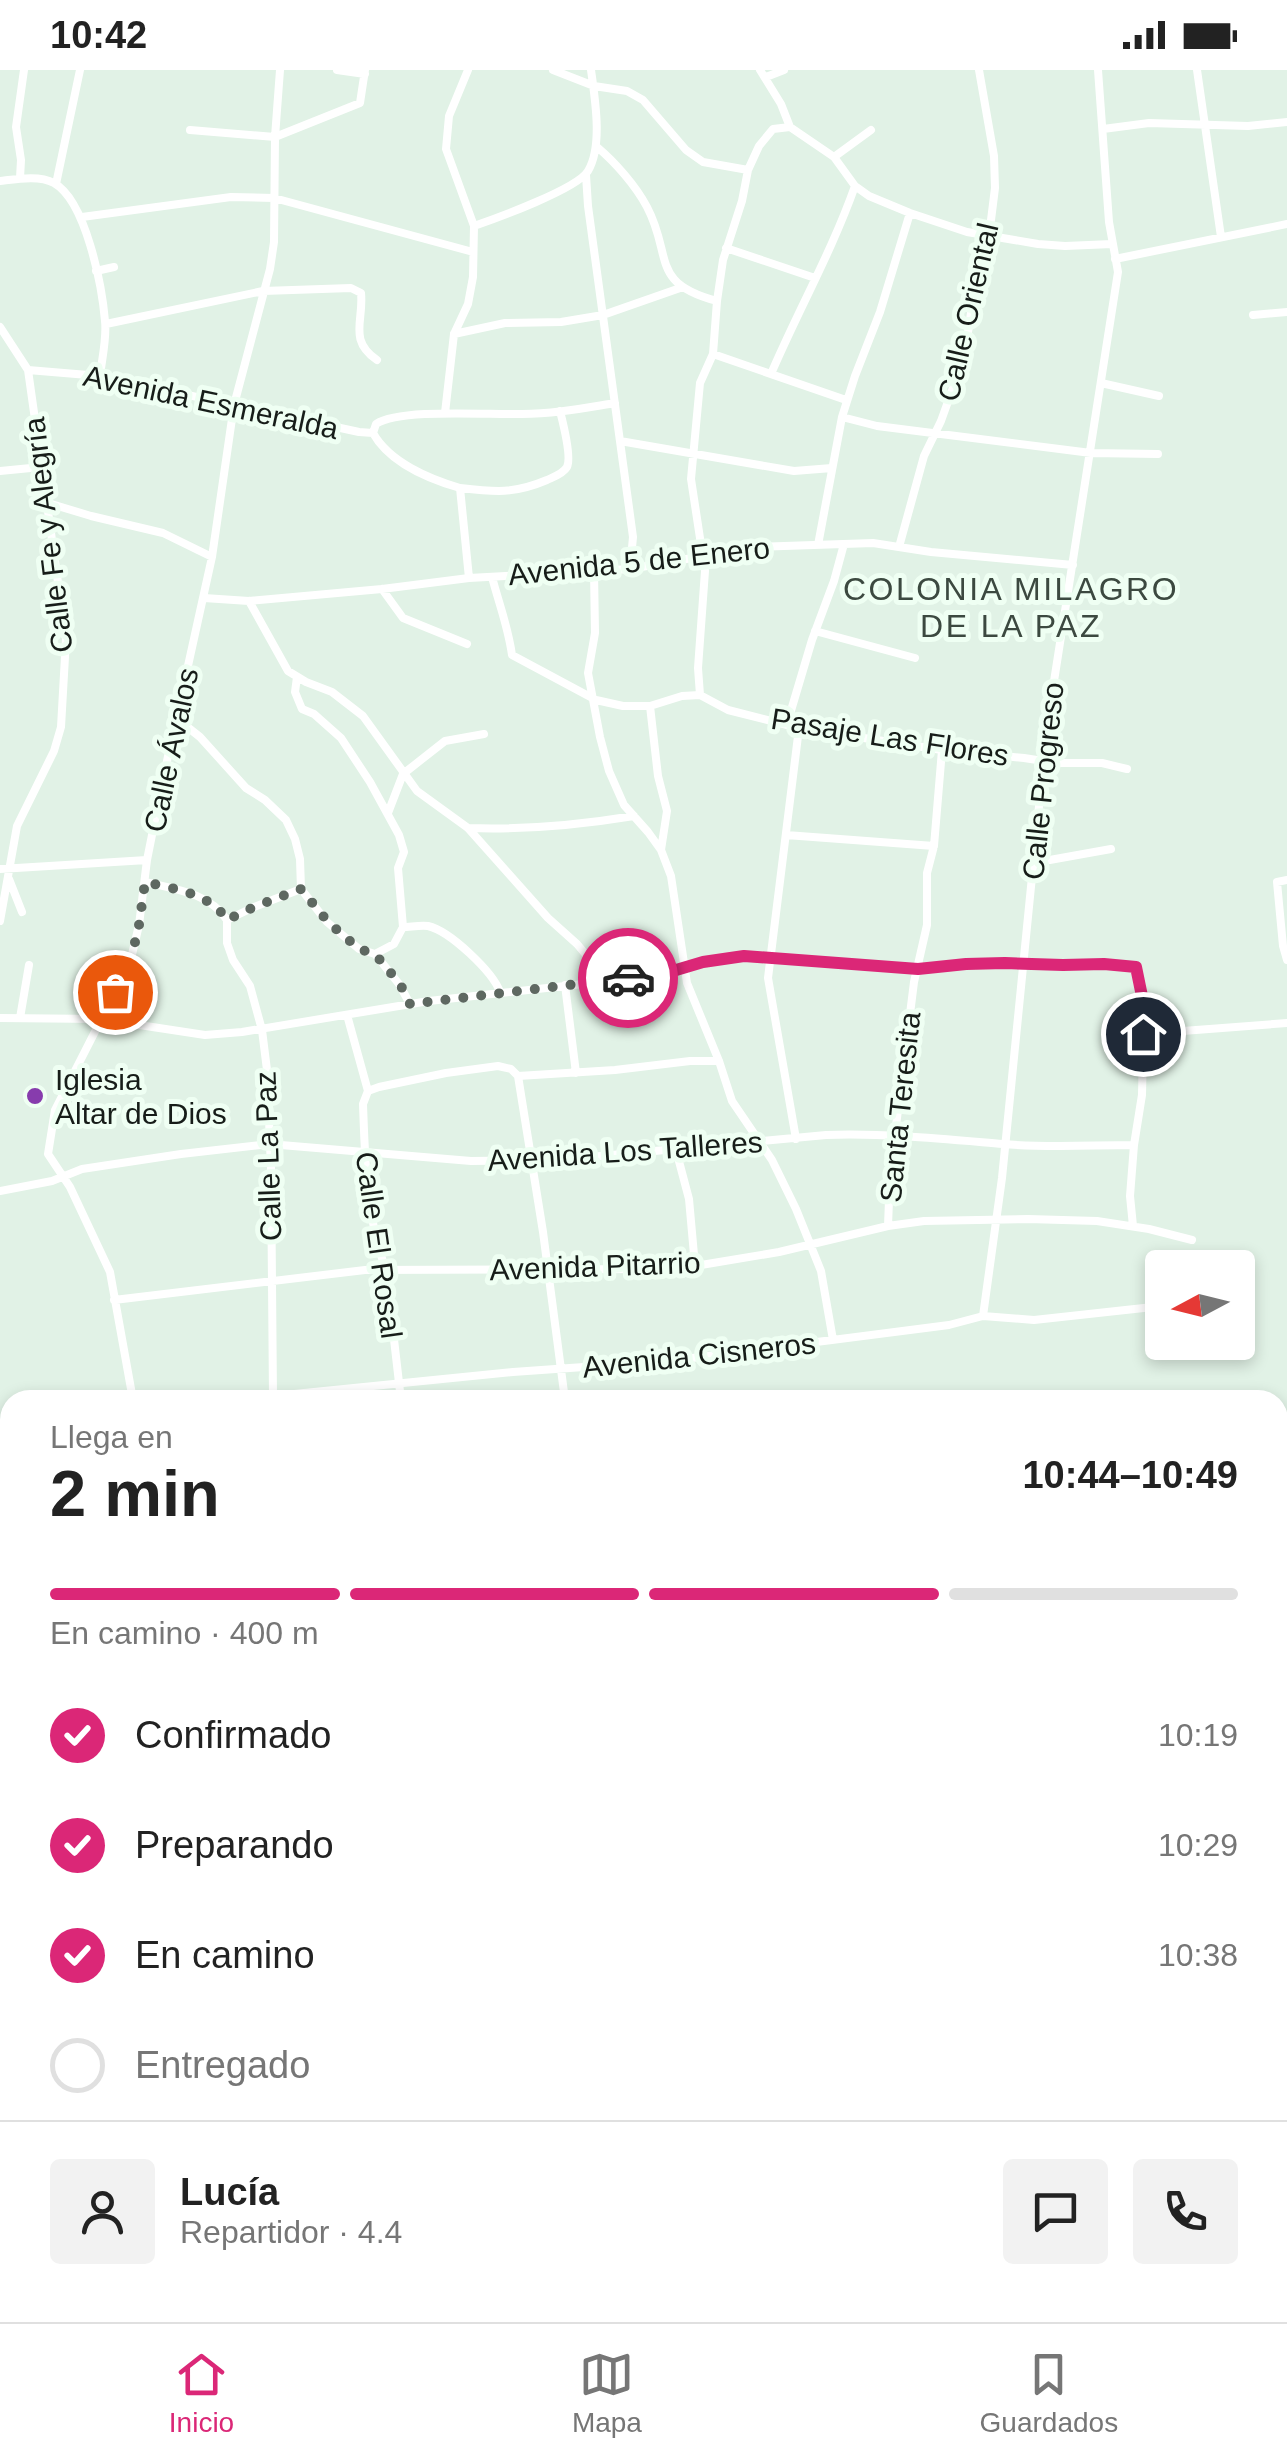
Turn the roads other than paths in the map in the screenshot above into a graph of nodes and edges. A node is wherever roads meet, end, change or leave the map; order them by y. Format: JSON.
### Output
{"nodes":[{"id":1,"x":24,"y":70,"type":"edge"},
{"id":2,"x":80,"y":70,"type":"edge"},
{"id":3,"x":280,"y":70,"type":"edge"},
{"id":4,"x":338,"y":70,"type":"edge"},
{"id":5,"x":468,"y":70,"type":"edge"},
{"id":6,"x":553,"y":70,"type":"edge"},
{"id":7,"x":592,"y":70,"type":"edge"},
{"id":8,"x":784,"y":70,"type":"edge"},
{"id":9,"x":978,"y":70,"type":"edge"},
{"id":10,"x":1098,"y":70,"type":"edge"},
{"id":11,"x":1197,"y":70,"type":"edge"},
{"id":12,"x":365,"y":72,"type":"edge"},
{"id":13,"x":763,"y":73,"type":"edge"},
{"id":14,"x":594,"y":86,"type":"junction"},
{"id":15,"x":1287,"y":122,"type":"edge"},
{"id":16,"x":1206,"y":124,"type":"junction"},
{"id":17,"x":790,"y":128,"type":"junction"},
{"id":18,"x":1103,"y":129,"type":"junction"},
{"id":19,"x":190,"y":130,"type":"dead end"},
{"id":20,"x":871,"y":130,"type":"dead end"},
{"id":21,"x":275,"y":137,"type":"junction"},
{"id":22,"x":597,"y":147,"type":"junction"},
{"id":23,"x":834,"y":157,"type":"junction"},
{"id":24,"x":748,"y":170,"type":"junction"},
{"id":25,"x":586,"y":175,"type":"junction"},
{"id":26,"x":20,"y":178,"type":"junction"},
{"id":27,"x":0,"y":182,"type":"edge"},
{"id":28,"x":56,"y":184,"type":"junction"},
{"id":29,"x":855,"y":186,"type":"junction"},
{"id":30,"x":274,"y":198,"type":"junction"},
{"id":31,"x":910,"y":213,"type":"junction"},
{"id":32,"x":82,"y":217,"type":"junction"},
{"id":33,"x":1287,"y":224,"type":"edge"},
{"id":34,"x":474,"y":226,"type":"junction"},
{"id":35,"x":987,"y":235,"type":"junction"},
{"id":36,"x":1221,"y":237,"type":"junction"},
{"id":37,"x":1112,"y":244,"type":"junction"},
{"id":38,"x":726,"y":248,"type":"junction"},
{"id":39,"x":474,"y":252,"type":"junction"},
{"id":40,"x":1115,"y":260,"type":"junction"},
{"id":41,"x":114,"y":267,"type":"dead end"},
{"id":42,"x":96,"y":271,"type":"junction"},
{"id":43,"x":815,"y":278,"type":"junction"},
{"id":44,"x":683,"y":288,"type":"junction"},
{"id":45,"x":264,"y":291,"type":"junction"},
{"id":46,"x":717,"y":300,"type":"junction"},
{"id":47,"x":1287,"y":312,"type":"edge"},
{"id":48,"x":602,"y":315,"type":"junction"},
{"id":49,"x":1253,"y":315,"type":"dead end"},
{"id":50,"x":106,"y":324,"type":"junction"},
{"id":51,"x":0,"y":327,"type":"edge"},
{"id":52,"x":454,"y":334,"type":"junction"},
{"id":53,"x":713,"y":354,"type":"junction"},
{"id":54,"x":377,"y":360,"type":"dead end"},
{"id":55,"x":28,"y":370,"type":"junction"},
{"id":56,"x":771,"y":374,"type":"junction"},
{"id":57,"x":100,"y":376,"type":"junction"},
{"id":58,"x":1101,"y":383,"type":"junction"},
{"id":59,"x":1159,"y":396,"type":"dead end"},
{"id":60,"x":846,"y":400,"type":"junction"},
{"id":61,"x":615,"y":403,"type":"junction"},
{"id":62,"x":234,"y":405,"type":"junction"},
{"id":63,"x":560,"y":412,"type":"junction"},
{"id":64,"x":445,"y":413,"type":"junction"},
{"id":65,"x":842,"y":417,"type":"junction"},
{"id":66,"x":936,"y":432,"type":"junction"},
{"id":67,"x":373,"y":433,"type":"junction"},
{"id":68,"x":620,"y":442,"type":"junction"},
{"id":69,"x":1091,"y":452,"type":"junction"},
{"id":70,"x":693,"y":454,"type":"junction"},
{"id":71,"x":1158,"y":454,"type":"dead end"},
{"id":72,"x":40,"y":466,"type":"junction"},
{"id":73,"x":832,"y":468,"type":"junction"},
{"id":74,"x":0,"y":472,"type":"edge"},
{"id":75,"x":460,"y":488,"type":"junction"},
{"id":76,"x":48,"y":503,"type":"junction"},
{"id":77,"x":844,"y":544,"type":"junction"},
{"id":78,"x":818,"y":545,"type":"junction"},
{"id":79,"x":899,"y":547,"type":"junction"},
{"id":80,"x":703,"y":556,"type":"junction"},
{"id":81,"x":212,"y":557,"type":"junction"},
{"id":82,"x":1073,"y":565,"type":"junction"},
{"id":83,"x":630,"y":569,"type":"junction"},
{"id":84,"x":594,"y":571,"type":"junction"},
{"id":85,"x":492,"y":577,"type":"junction"},
{"id":86,"x":469,"y":578,"type":"junction"},
{"id":87,"x":382,"y":589,"type":"junction"},
{"id":88,"x":204,"y":598,"type":"junction"},
{"id":89,"x":249,"y":600,"type":"junction"},
{"id":90,"x":815,"y":631,"type":"junction"},
{"id":91,"x":467,"y":644,"type":"dead end"},
{"id":92,"x":915,"y":658,"type":"dead end"},
{"id":93,"x":297,"y":677,"type":"junction"},
{"id":94,"x":700,"y":695,"type":"junction"},
{"id":95,"x":593,"y":698,"type":"junction"},
{"id":96,"x":650,"y":706,"type":"junction"},
{"id":97,"x":176,"y":718,"type":"junction"},
{"id":98,"x":787,"y":724,"type":"junction"},
{"id":99,"x":799,"y":728,"type":"junction"},
{"id":100,"x":484,"y":734,"type":"dead end"},
{"id":101,"x":942,"y":750,"type":"junction"},
{"id":102,"x":1043,"y":761,"type":"junction"},
{"id":103,"x":1126,"y":769,"type":"dead end"},
{"id":104,"x":403,"y":774,"type":"junction"},
{"id":105,"x":388,"y":814,"type":"junction"},
{"id":106,"x":634,"y":816,"type":"junction"},
{"id":107,"x":468,"y":828,"type":"junction"},
{"id":108,"x":786,"y":835,"type":"junction"},
{"id":109,"x":934,"y":846,"type":"junction"},
{"id":110,"x":1111,"y":849,"type":"dead end"},
{"id":111,"x":661,"y":850,"type":"junction"},
{"id":112,"x":147,"y":860,"type":"junction"},
{"id":113,"x":1033,"y":863,"type":"junction"},
{"id":114,"x":6,"y":872,"type":"edge"},
{"id":115,"x":1287,"y":880,"type":"edge"},
{"id":116,"x":145,"y":882,"type":"junction"},
{"id":117,"x":301,"y":889,"type":"junction"},
{"id":118,"x":22,"y":912,"type":"dead end"},
{"id":119,"x":230,"y":919,"type":"junction"},
{"id":120,"x":0,"y":921,"type":"edge"},
{"id":121,"x":402,"y":927,"type":"junction"},
{"id":122,"x":1285,"y":946,"type":"edge"},
{"id":123,"x":375,"y":954,"type":"junction"},
{"id":124,"x":770,"y":958,"type":"junction"},
{"id":125,"x":1287,"y":960,"type":"edge"},
{"id":126,"x":1024,"y":964,"type":"junction"},
{"id":127,"x":29,"y":965,"type":"dead end"},
{"id":128,"x":686,"y":967,"type":"junction"},
{"id":129,"x":918,"y":969,"type":"junction"},
{"id":130,"x":607,"y":980,"type":"junction"},
{"id":131,"x":564,"y":985,"type":"junction"},
{"id":132,"x":500,"y":992,"type":"junction"},
{"id":133,"x":410,"y":1004,"type":"junction"},
{"id":134,"x":347,"y":1015,"type":"junction"},
{"id":135,"x":0,"y":1018,"type":"edge"},
{"id":136,"x":20,"y":1018,"type":"junction"},
{"id":137,"x":100,"y":1019,"type":"junction"},
{"id":138,"x":1287,"y":1023,"type":"edge"},
{"id":139,"x":262,"y":1030,"type":"junction"},
{"id":140,"x":1143,"y":1034,"type":"junction"},
{"id":141,"x":719,"y":1061,"type":"junction"},
{"id":142,"x":576,"y":1074,"type":"junction"},
{"id":143,"x":518,"y":1076,"type":"junction"},
{"id":144,"x":368,"y":1091,"type":"junction"},
{"id":145,"x":896,"y":1136,"type":"junction"},
{"id":146,"x":796,"y":1139,"type":"junction"},
{"id":147,"x":760,"y":1143,"type":"junction"},
{"id":148,"x":269,"y":1144,"type":"junction"},
{"id":149,"x":1005,"y":1144,"type":"junction"},
{"id":150,"x":1134,"y":1145,"type":"junction"},
{"id":151,"x":365,"y":1150,"type":"junction"},
{"id":152,"x":676,"y":1150,"type":"junction"},
{"id":153,"x":531,"y":1160,"type":"junction"},
{"id":154,"x":63,"y":1177,"type":"junction"},
{"id":155,"x":0,"y":1191,"type":"edge"},
{"id":156,"x":996,"y":1220,"type":"junction"},
{"id":157,"x":888,"y":1226,"type":"junction"},
{"id":158,"x":1132,"y":1226,"type":"junction"},
{"id":159,"x":1192,"y":1240,"type":"dead end"},
{"id":160,"x":810,"y":1245,"type":"junction"},
{"id":161,"x":695,"y":1266,"type":"junction"},
{"id":162,"x":547,"y":1268,"type":"junction"},
{"id":163,"x":386,"y":1270,"type":"junction"},
{"id":164,"x":272,"y":1281,"type":"junction"},
{"id":165,"x":114,"y":1300,"type":"junction"},
{"id":166,"x":1145,"y":1308,"type":"edge"},
{"id":167,"x":983,"y":1316,"type":"junction"},
{"id":168,"x":833,"y":1340,"type":"junction"},
{"id":169,"x":562,"y":1369,"type":"junction"},
{"id":170,"x":399,"y":1384,"type":"junction"},
{"id":171,"x":131,"y":1390,"type":"edge"},
{"id":172,"x":272,"y":1390,"type":"edge"},
{"id":173,"x":345,"y":1390,"type":"edge"},
{"id":174,"x":400,"y":1390,"type":"edge"},
{"id":175,"x":564,"y":1390,"type":"edge"}],
"edges":[{"from":1,"to":26,"type":"street"},
{"from":2,"to":28,"type":"street"},
{"from":3,"to":21,"type":"street","name":"Calle Ávalos"},
{"from":4,"to":12,"type":"street"},
{"from":5,"to":34,"type":"street"},
{"from":6,"to":14,"type":"street"},
{"from":7,"to":14,"type":"street"},
{"from":8,"to":13,"type":"street"},
{"from":9,"to":35,"type":"street","name":"Calle Oriental"},
{"from":10,"to":18,"type":"street","name":"Calle Progreso"},
{"from":11,"to":16,"type":"street"},
{"from":12,"to":21,"type":"street"},
{"from":13,"to":17,"type":"street"},
{"from":14,"to":22,"type":"street"},
{"from":14,"to":24,"type":"street"},
{"from":15,"to":16,"type":"street"},
{"from":16,"to":18,"type":"street"},
{"from":16,"to":36,"type":"street"},
{"from":17,"to":23,"type":"street"},
{"from":17,"to":24,"type":"street"},
{"from":18,"to":37,"type":"street","name":"Calle Progreso"},
{"from":19,"to":21,"type":"street"},
{"from":20,"to":23,"type":"street"},
{"from":21,"to":30,"type":"street","name":"Calle Ávalos"},
{"from":22,"to":25,"type":"street"},
{"from":22,"to":44,"type":"street"},
{"from":23,"to":29,"type":"street"},
{"from":24,"to":38,"type":"street"},
{"from":25,"to":34,"type":"street"},
{"from":25,"to":48,"type":"street"},
{"from":26,"to":27,"type":"street"},
{"from":26,"to":28,"type":"street"},
{"from":28,"to":32,"type":"street"},
{"from":29,"to":31,"type":"street"},
{"from":29,"to":43,"type":"street"},
{"from":30,"to":32,"type":"street"},
{"from":30,"to":39,"type":"street"},
{"from":30,"to":45,"type":"street","name":"Calle Ávalos"},
{"from":31,"to":35,"type":"street"},
{"from":31,"to":60,"type":"street"},
{"from":32,"to":42,"type":"street"},
{"from":33,"to":36,"type":"street"},
{"from":34,"to":39,"type":"street"},
{"from":35,"to":37,"type":"street"},
{"from":35,"to":66,"type":"street","name":"Calle Oriental"},
{"from":36,"to":40,"type":"street"},
{"from":37,"to":40,"type":"street","name":"Calle Progreso"},
{"from":38,"to":43,"type":"street"},
{"from":38,"to":46,"type":"street"},
{"from":39,"to":52,"type":"street"},
{"from":40,"to":58,"type":"street","name":"Calle Progreso"},
{"from":41,"to":42,"type":"street"},
{"from":42,"to":50,"type":"street"},
{"from":43,"to":56,"type":"street"},
{"from":44,"to":46,"type":"street"},
{"from":44,"to":48,"type":"street"},
{"from":45,"to":50,"type":"street"},
{"from":45,"to":54,"type":"street"},
{"from":45,"to":62,"type":"street","name":"Calle Ávalos"},
{"from":46,"to":53,"type":"street"},
{"from":47,"to":49,"type":"street"},
{"from":48,"to":52,"type":"street"},
{"from":48,"to":61,"type":"street"},
{"from":50,"to":57,"type":"street"},
{"from":51,"to":55,"type":"street","name":"Calle Fe y Alegría"},
{"from":52,"to":64,"type":"street"},
{"from":53,"to":56,"type":"street"},
{"from":53,"to":70,"type":"street"},
{"from":55,"to":57,"type":"street","name":"Avenida Esmeralda"},
{"from":55,"to":72,"type":"street","name":"Calle Fe y Alegría"},
{"from":56,"to":60,"type":"street"},
{"from":57,"to":62,"type":"street","name":"Avenida Esmeralda"},
{"from":58,"to":59,"type":"street"},
{"from":58,"to":69,"type":"street","name":"Calle Progreso"},
{"from":60,"to":65,"type":"street"},
{"from":61,"to":63,"type":"street","name":"Avenida Esmeralda"},
{"from":61,"to":68,"type":"street"},
{"from":62,"to":67,"type":"street","name":"Avenida Esmeralda"},
{"from":62,"to":81,"type":"street","name":"Calle Ávalos"},
{"from":63,"to":64,"type":"street","name":"Avenida Esmeralda"},
{"from":63,"to":75,"type":"street"},
{"from":64,"to":67,"type":"street","name":"Avenida Esmeralda"},
{"from":65,"to":66,"type":"street"},
{"from":65,"to":73,"type":"street"},
{"from":66,"to":69,"type":"street"},
{"from":66,"to":79,"type":"street","name":"Calle Oriental"},
{"from":67,"to":75,"type":"street"},
{"from":68,"to":70,"type":"street"},
{"from":68,"to":83,"type":"street"},
{"from":69,"to":71,"type":"street"},
{"from":69,"to":82,"type":"street","name":"Calle Progreso"},
{"from":70,"to":73,"type":"street"},
{"from":70,"to":80,"type":"street"},
{"from":72,"to":74,"type":"street"},
{"from":72,"to":76,"type":"street","name":"Calle Fe y Alegría"},
{"from":73,"to":78,"type":"street"},
{"from":75,"to":86,"type":"street"},
{"from":76,"to":81,"type":"street"},
{"from":76,"to":114,"type":"street","name":"Calle Fe y Alegría"},
{"from":77,"to":78,"type":"street","name":"Avenida 5 de Enero"},
{"from":77,"to":79,"type":"street","name":"Avenida 5 de Enero"},
{"from":77,"to":90,"type":"street"},
{"from":78,"to":80,"type":"street","name":"Avenida 5 de Enero"},
{"from":79,"to":82,"type":"street","name":"Avenida 5 de Enero"},
{"from":80,"to":83,"type":"street","name":"Avenida 5 de Enero"},
{"from":80,"to":94,"type":"street"},
{"from":81,"to":88,"type":"street","name":"Calle Ávalos"},
{"from":82,"to":102,"type":"street","name":"Calle Progreso"},
{"from":83,"to":84,"type":"street","name":"Avenida 5 de Enero"},
{"from":84,"to":85,"type":"street","name":"Avenida 5 de Enero"},
{"from":84,"to":95,"type":"street"},
{"from":85,"to":86,"type":"street","name":"Avenida 5 de Enero"},
{"from":85,"to":95,"type":"street"},
{"from":86,"to":87,"type":"street","name":"Avenida 5 de Enero"},
{"from":87,"to":89,"type":"street","name":"Avenida 5 de Enero"},
{"from":87,"to":91,"type":"street"},
{"from":88,"to":89,"type":"street","name":"Avenida 5 de Enero"},
{"from":88,"to":97,"type":"street","name":"Calle Ávalos"},
{"from":89,"to":93,"type":"street"},
{"from":90,"to":92,"type":"street"},
{"from":90,"to":98,"type":"street"},
{"from":93,"to":104,"type":"street"},
{"from":93,"to":105,"type":"street"},
{"from":94,"to":96,"type":"street"},
{"from":94,"to":98,"type":"street","name":"Pasaje Las Flores"},
{"from":95,"to":96,"type":"street"},
{"from":95,"to":106,"type":"street"},
{"from":96,"to":111,"type":"street"},
{"from":97,"to":112,"type":"street","name":"Calle Ávalos"},
{"from":97,"to":117,"type":"street"},
{"from":98,"to":99,"type":"street","name":"Pasaje Las Flores"},
{"from":99,"to":101,"type":"street","name":"Pasaje Las Flores"},
{"from":99,"to":108,"type":"street"},
{"from":100,"to":104,"type":"street"},
{"from":101,"to":102,"type":"street","name":"Pasaje Las Flores"},
{"from":101,"to":109,"type":"street","name":"Santa Teresita"},
{"from":102,"to":103,"type":"street","name":"Pasaje Las Flores"},
{"from":102,"to":113,"type":"street","name":"Calle Progreso"},
{"from":104,"to":105,"type":"street"},
{"from":104,"to":107,"type":"street"},
{"from":105,"to":121,"type":"street"},
{"from":106,"to":107,"type":"street"},
{"from":106,"to":111,"type":"street"},
{"from":107,"to":130,"type":"street"},
{"from":108,"to":109,"type":"street"},
{"from":108,"to":124,"type":"street"},
{"from":109,"to":129,"type":"street","name":"Santa Teresita"},
{"from":110,"to":113,"type":"street"},
{"from":111,"to":128,"type":"street"},
{"from":112,"to":114,"type":"street"},
{"from":112,"to":116,"type":"street","name":"Calle Ávalos"},
{"from":113,"to":126,"type":"street","name":"Calle Progreso"},
{"from":114,"to":118,"type":"street"},
{"from":114,"to":120,"type":"street","name":"Calle Fe y Alegría"},
{"from":115,"to":122,"type":"street"},
{"from":116,"to":119,"type":"street"},
{"from":116,"to":137,"type":"street","name":"Calle Ávalos"},
{"from":117,"to":119,"type":"street"},
{"from":117,"to":123,"type":"street"},
{"from":119,"to":139,"type":"street","name":"Calle La Paz"},
{"from":121,"to":123,"type":"street"},
{"from":121,"to":132,"type":"street"},
{"from":122,"to":125,"type":"street"},
{"from":123,"to":133,"type":"street"},
{"from":124,"to":128,"type":"street"},
{"from":124,"to":129,"type":"street"},
{"from":124,"to":146,"type":"street"},
{"from":126,"to":129,"type":"street"},
{"from":126,"to":140,"type":"street"},
{"from":126,"to":149,"type":"street","name":"Calle Progreso"},
{"from":127,"to":136,"type":"street"},
{"from":128,"to":130,"type":"street"},
{"from":128,"to":141,"type":"street"},
{"from":129,"to":145,"type":"street","name":"Santa Teresita"},
{"from":130,"to":131,"type":"street"},
{"from":131,"to":132,"type":"street"},
{"from":131,"to":142,"type":"street"},
{"from":132,"to":133,"type":"street"},
{"from":133,"to":134,"type":"street"},
{"from":134,"to":139,"type":"street"},
{"from":134,"to":144,"type":"street","name":"Calle El Rosal"},
{"from":135,"to":136,"type":"street"},
{"from":136,"to":137,"type":"street"},
{"from":137,"to":139,"type":"street"},
{"from":137,"to":154,"type":"street","name":"Calle Ávalos"},
{"from":138,"to":140,"type":"street"},
{"from":139,"to":148,"type":"street","name":"Calle La Paz"},
{"from":140,"to":150,"type":"street"},
{"from":141,"to":142,"type":"street"},
{"from":141,"to":147,"type":"street"},
{"from":142,"to":143,"type":"street"},
{"from":143,"to":144,"type":"street"},
{"from":143,"to":153,"type":"street"},
{"from":144,"to":151,"type":"street","name":"Calle El Rosal"},
{"from":145,"to":146,"type":"street","name":"Avenida Los Talleres"},
{"from":145,"to":149,"type":"street","name":"Avenida Los Talleres"},
{"from":145,"to":157,"type":"street","name":"Santa Teresita"},
{"from":146,"to":147,"type":"street","name":"Avenida Los Talleres"},
{"from":147,"to":152,"type":"street","name":"Avenida Los Talleres"},
{"from":147,"to":160,"type":"street"},
{"from":148,"to":151,"type":"street","name":"Avenida Los Talleres"},
{"from":148,"to":154,"type":"street","name":"Avenida Los Talleres"},
{"from":148,"to":164,"type":"street","name":"Calle La Paz"},
{"from":149,"to":150,"type":"street","name":"Avenida Los Talleres"},
{"from":149,"to":156,"type":"street","name":"Calle Progreso"},
{"from":150,"to":158,"type":"street"},
{"from":151,"to":153,"type":"street","name":"Avenida Los Talleres"},
{"from":151,"to":163,"type":"street","name":"Calle El Rosal"},
{"from":152,"to":153,"type":"street","name":"Avenida Los Talleres"},
{"from":152,"to":161,"type":"street"},
{"from":153,"to":162,"type":"street"},
{"from":154,"to":155,"type":"street","name":"Avenida Los Talleres"},
{"from":154,"to":165,"type":"street","name":"Calle Ávalos"},
{"from":156,"to":157,"type":"street","name":"Avenida Pitarrio"},
{"from":156,"to":158,"type":"street","name":"Avenida Pitarrio"},
{"from":156,"to":167,"type":"street","name":"Calle Progreso"},
{"from":157,"to":160,"type":"street","name":"Avenida Pitarrio"},
{"from":158,"to":159,"type":"street","name":"Avenida Pitarrio"},
{"from":160,"to":161,"type":"street","name":"Avenida Pitarrio"},
{"from":160,"to":168,"type":"street"},
{"from":161,"to":162,"type":"street","name":"Avenida Pitarrio"},
{"from":162,"to":163,"type":"street","name":"Avenida Pitarrio"},
{"from":162,"to":169,"type":"street"},
{"from":163,"to":164,"type":"street","name":"Avenida Pitarrio"},
{"from":163,"to":170,"type":"street","name":"Calle El Rosal"},
{"from":164,"to":165,"type":"street","name":"Avenida Pitarrio"},
{"from":164,"to":172,"type":"street","name":"Calle La Paz"},
{"from":165,"to":171,"type":"street","name":"Calle Ávalos"},
{"from":166,"to":167,"type":"street","name":"Avenida Cisneros"},
{"from":167,"to":168,"type":"street","name":"Avenida Cisneros"},
{"from":168,"to":169,"type":"street","name":"Avenida Cisneros"},
{"from":169,"to":170,"type":"street","name":"Avenida Cisneros"},
{"from":169,"to":175,"type":"street"},
{"from":170,"to":173,"type":"street","name":"Avenida Cisneros"},
{"from":170,"to":174,"type":"street","name":"Calle El Rosal"}]}
